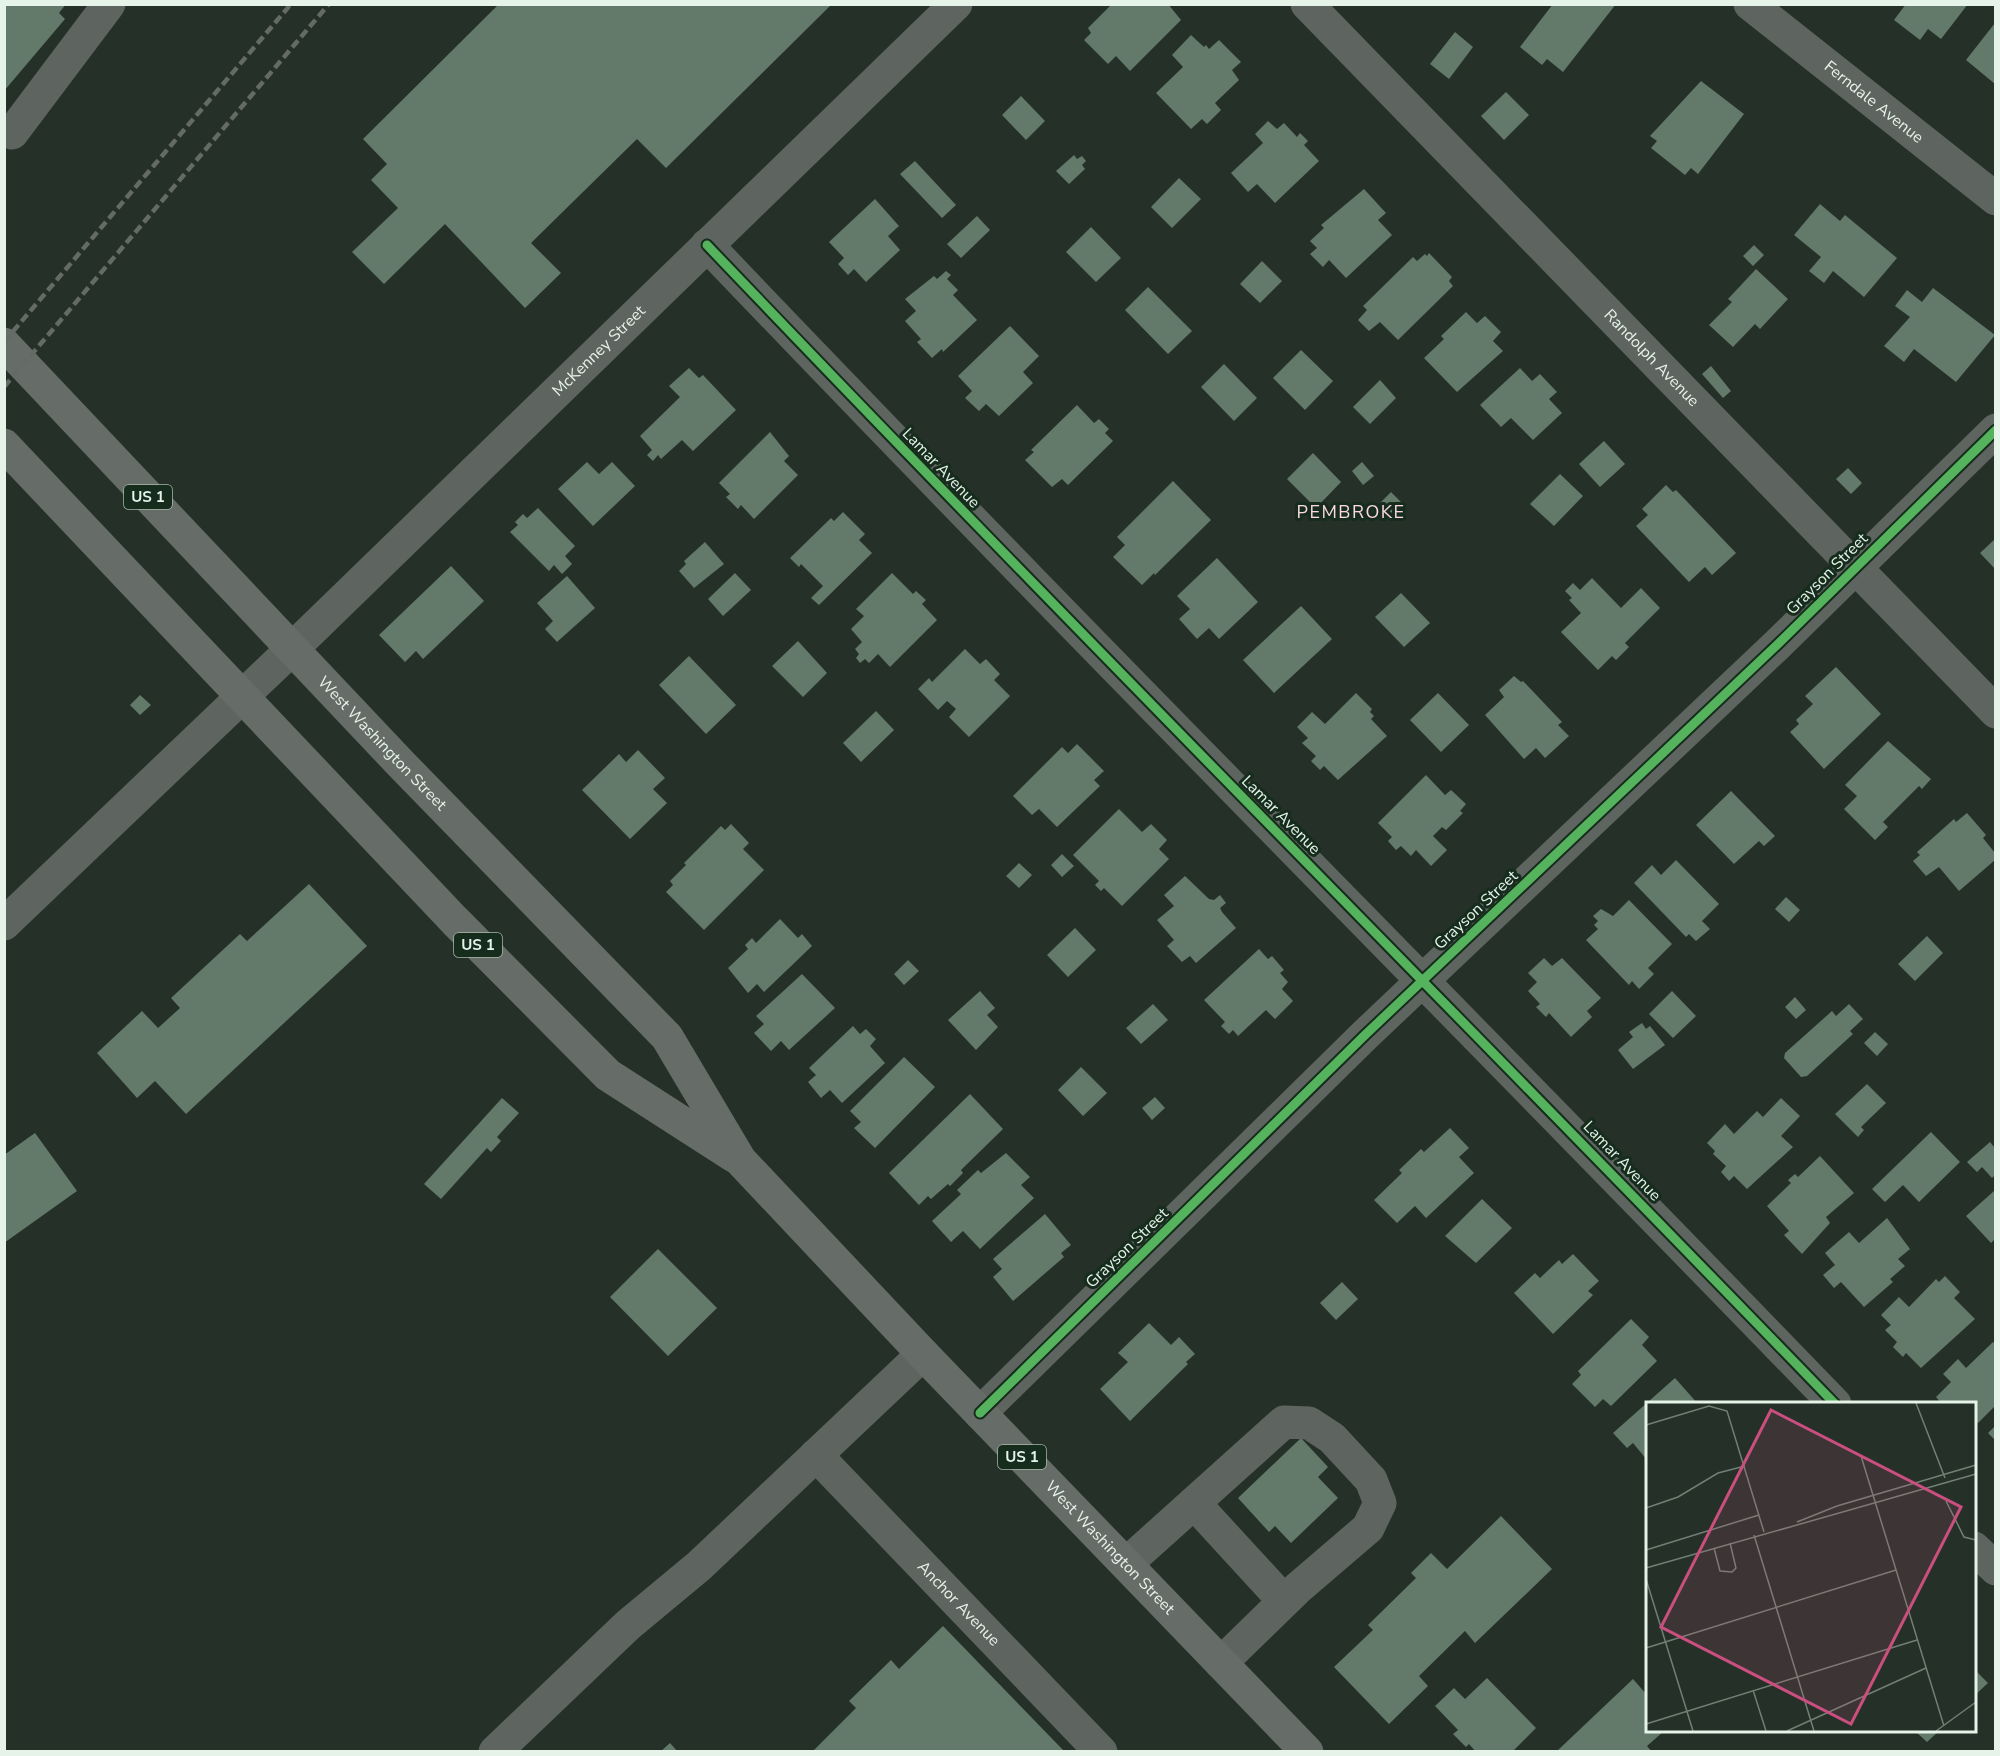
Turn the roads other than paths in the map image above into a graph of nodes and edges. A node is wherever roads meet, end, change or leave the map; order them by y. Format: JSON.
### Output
{"nodes":[{"id":1,"x":109,"y":4,"type":"edge"},
{"id":2,"x":956,"y":4,"type":"edge"},
{"id":3,"x":1307,"y":4,"type":"edge"},
{"id":4,"x":1750,"y":4,"type":"edge"},
{"id":5,"x":12,"y":133,"type":"dead end"},
{"id":6,"x":1995,"y":199,"type":"edge"},
{"id":7,"x":707,"y":245,"type":"junction"},
{"id":8,"x":4,"y":344,"type":"edge"},
{"id":9,"x":1995,"y":430,"type":"edge"},
{"id":10,"x":4,"y":445,"type":"edge"},
{"id":11,"x":1855,"y":568,"type":"junction"},
{"id":12,"x":292,"y":649,"type":"junction"},
{"id":13,"x":243,"y":696,"type":"junction"},
{"id":14,"x":1995,"y":712,"type":"edge"},
{"id":15,"x":4,"y":924,"type":"edge"},
{"id":16,"x":1423,"y":981,"type":"junction"},
{"id":17,"x":740,"y":1160,"type":"junction"},
{"id":18,"x":923,"y":1354,"type":"junction"},
{"id":19,"x":1833,"y":1402,"type":"edge"},
{"id":20,"x":980,"y":1413,"type":"junction"},
{"id":21,"x":816,"y":1455,"type":"junction"},
{"id":22,"x":1194,"y":1503,"type":"junction"},
{"id":23,"x":1976,"y":1550,"type":"edge"},
{"id":24,"x":1126,"y":1564,"type":"junction"},
{"id":25,"x":1995,"y":1569,"type":"edge"},
{"id":26,"x":1284,"y":1601,"type":"junction"},
{"id":27,"x":1221,"y":1663,"type":"junction"},
{"id":28,"x":506,"y":1748,"type":"edge"},
{"id":29,"x":1101,"y":1752,"type":"edge"},
{"id":30,"x":1307,"y":1752,"type":"edge"}],
"edges":[{"from":1,"to":5,"type":"street"},
{"from":2,"to":7,"type":"street","name":"McKenney Street"},
{"from":3,"to":11,"type":"street","name":"Randolph Avenue"},
{"from":4,"to":6,"type":"street","name":"Ferndale Avenue"},
{"from":7,"to":12,"type":"street","name":"McKenney Street"},
{"from":7,"to":16,"type":"street","name":"Lamar Avenue"},
{"from":8,"to":12,"type":"main road","name":"West Washington Street","number":"US 1"},
{"from":9,"to":11,"type":"street","name":"Grayson Street"},
{"from":10,"to":13,"type":"main road","name":"West Washington Street","number":"US 1"},
{"from":11,"to":14,"type":"street","name":"Randolph Avenue"},
{"from":11,"to":16,"type":"street","name":"Grayson Street"},
{"from":12,"to":13,"type":"street","name":"McKenney Street"},
{"from":12,"to":17,"type":"main road","name":"West Washington Street","number":"US 1"},
{"from":13,"to":15,"type":"street","name":"McKenney Street"},
{"from":13,"to":17,"type":"main road","name":"West Washington Street","number":"US 1"},
{"from":16,"to":19,"type":"street","name":"Lamar Avenue"},
{"from":16,"to":20,"type":"street","name":"Grayson Street"},
{"from":17,"to":18,"type":"main road","name":"West Washington Street","number":"US 1"},
{"from":18,"to":20,"type":"main road","name":"West Washington Street","number":"US 1"},
{"from":18,"to":21,"type":"street"},
{"from":20,"to":24,"type":"main road","name":"West Washington Street","number":"US 1"},
{"from":21,"to":28,"type":"street"},
{"from":21,"to":29,"type":"street","name":"Anchor Avenue"},
{"from":22,"to":24,"type":"street"},
{"from":22,"to":26,"type":"street"},
{"from":22,"to":26,"type":"street"},
{"from":23,"to":25,"type":"street"},
{"from":24,"to":27,"type":"main road","name":"West Washington Street","number":"US 1"},
{"from":26,"to":27,"type":"street"},
{"from":27,"to":30,"type":"main road","name":"West Washington Street","number":"US 1"}]}
